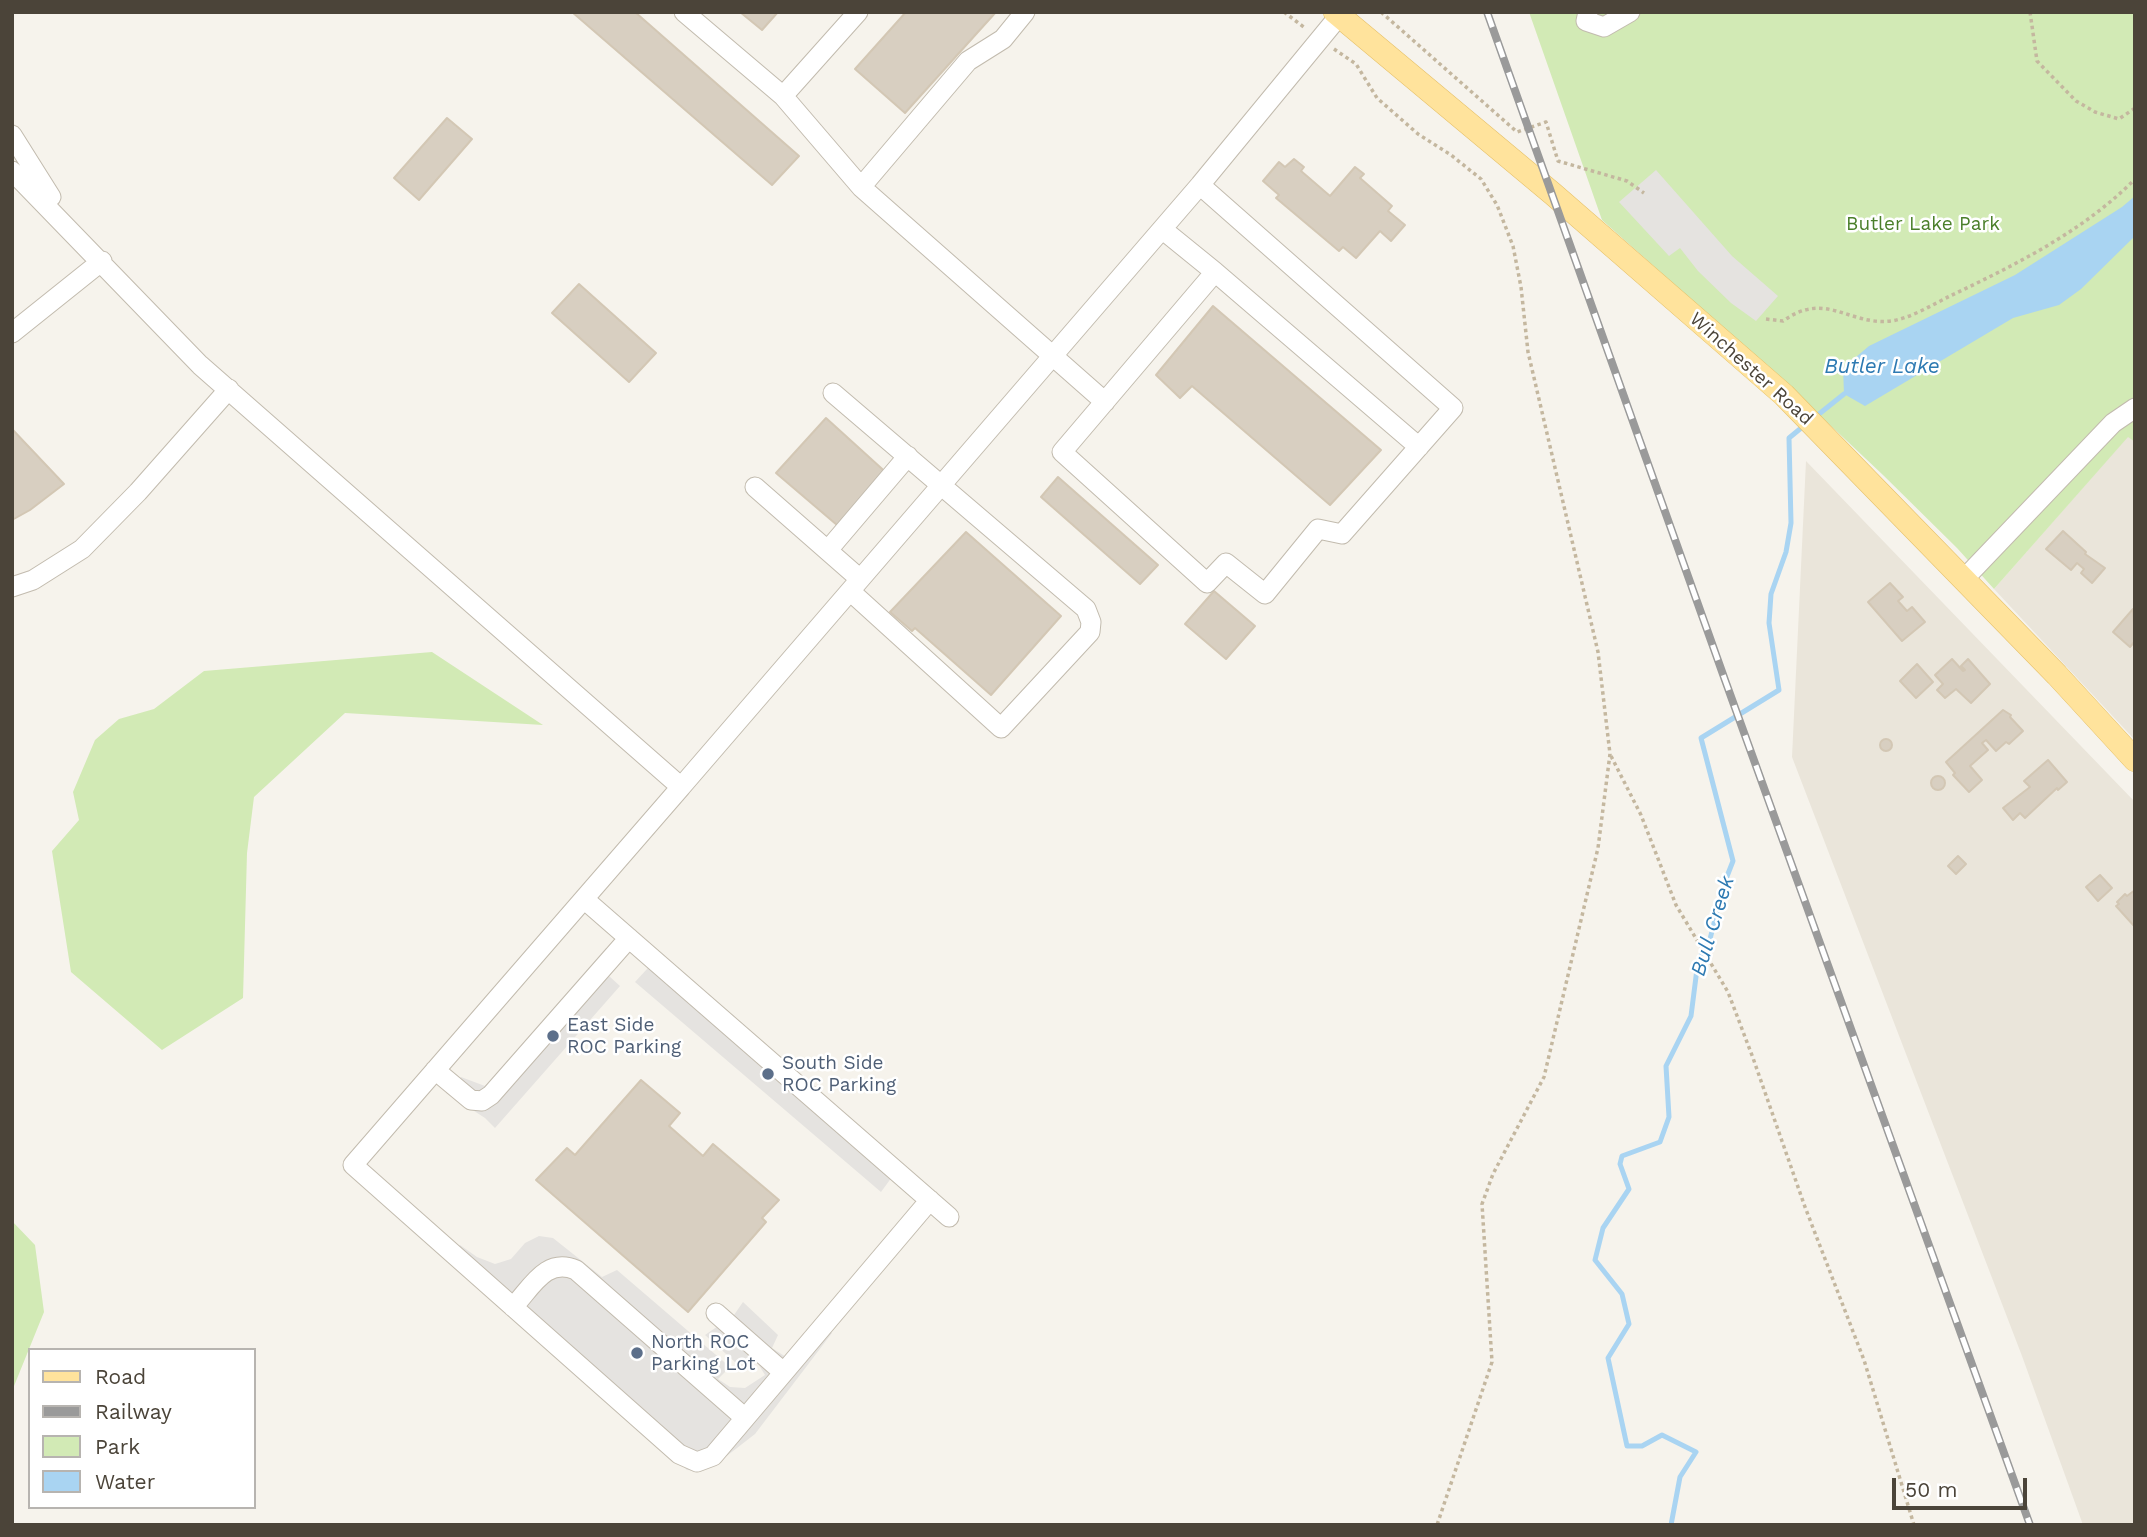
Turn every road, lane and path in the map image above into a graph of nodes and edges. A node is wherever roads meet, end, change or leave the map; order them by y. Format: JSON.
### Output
{"nodes":[{"id":1,"x":684,"y":12,"type":"edge"},
{"id":2,"x":858,"y":12,"type":"edge"},
{"id":3,"x":1025,"y":12,"type":"edge"},
{"id":4,"x":1284,"y":12,"type":"edge"},
{"id":5,"x":1381,"y":12,"type":"edge"},
{"id":6,"x":1588,"y":12,"type":"edge"},
{"id":7,"x":1630,"y":12,"type":"edge"},
{"id":8,"x":2030,"y":12,"type":"edge"},
{"id":9,"x":1337,"y":14,"type":"edge"},
{"id":10,"x":1319,"y":39,"type":"junction"},
{"id":11,"x":783,"y":96,"type":"junction"},
{"id":12,"x":2135,"y":108,"type":"edge"},
{"id":13,"x":12,"y":135,"type":"edge"},
{"id":14,"x":12,"y":171,"type":"edge"},
{"id":15,"x":2135,"y":179,"type":"edge"},
{"id":16,"x":1200,"y":185,"type":"junction"},
{"id":17,"x":860,"y":187,"type":"junction"},
{"id":18,"x":1644,"y":192,"type":"dead end"},
{"id":19,"x":1162,"y":229,"type":"junction"},
{"id":20,"x":77,"y":235,"type":"junction"},
{"id":21,"x":102,"y":261,"type":"junction"},
{"id":22,"x":1215,"y":272,"type":"junction"},
{"id":23,"x":1766,"y":319,"type":"dead end"},
{"id":24,"x":12,"y":333,"type":"edge"},
{"id":25,"x":1053,"y":355,"type":"junction"},
{"id":26,"x":229,"y":389,"type":"junction"},
{"id":27,"x":833,"y":393,"type":"dead end"},
{"id":28,"x":1105,"y":402,"type":"junction"},
{"id":29,"x":2135,"y":408,"type":"edge"},
{"id":30,"x":1419,"y":447,"type":"junction"},
{"id":31,"x":908,"y":456,"type":"junction"},
{"id":32,"x":942,"y":484,"type":"junction"},
{"id":33,"x":755,"y":487,"type":"dead end"},
{"id":34,"x":828,"y":550,"type":"junction"},
{"id":35,"x":1964,"y":579,"type":"junction"},
{"id":36,"x":855,"y":585,"type":"junction"},
{"id":37,"x":12,"y":587,"type":"edge"},
{"id":38,"x":1610,"y":754,"type":"junction"},
{"id":39,"x":2135,"y":760,"type":"edge"},
{"id":40,"x":681,"y":787,"type":"junction"},
{"id":41,"x":584,"y":899,"type":"junction"},
{"id":42,"x":629,"y":938,"type":"junction"},
{"id":43,"x":435,"y":1070,"type":"junction"},
{"id":44,"x":930,"y":1200,"type":"junction"},
{"id":45,"x":949,"y":1217,"type":"dead end"},
{"id":46,"x":513,"y":1307,"type":"junction"},
{"id":47,"x":716,"y":1313,"type":"dead end"},
{"id":48,"x":783,"y":1372,"type":"junction"},
{"id":49,"x":745,"y":1418,"type":"junction"},
{"id":50,"x":1437,"y":1525,"type":"edge"},
{"id":51,"x":1914,"y":1525,"type":"edge"}],
"edges":[{"from":1,"to":11,"type":"street"},
{"from":2,"to":11,"type":"street"},
{"from":3,"to":17,"type":"street"},
{"from":4,"to":10,"type":"path"},
{"from":5,"to":18,"type":"path"},
{"from":6,"to":7,"type":"street"},
{"from":8,"to":12,"type":"path"},
{"from":9,"to":10,"type":"street"},
{"from":9,"to":35,"type":"main road","name":"Winchester Road"},
{"from":10,"to":16,"type":"street"},
{"from":10,"to":38,"type":"path"},
{"from":11,"to":17,"type":"street"},
{"from":13,"to":20,"type":"street"},
{"from":14,"to":20,"type":"street"},
{"from":15,"to":23,"type":"path"},
{"from":16,"to":19,"type":"street"},
{"from":16,"to":30,"type":"street"},
{"from":17,"to":25,"type":"street"},
{"from":19,"to":22,"type":"street"},
{"from":19,"to":25,"type":"street"},
{"from":20,"to":21,"type":"street"},
{"from":21,"to":24,"type":"street"},
{"from":21,"to":26,"type":"street"},
{"from":22,"to":28,"type":"street"},
{"from":22,"to":30,"type":"street"},
{"from":25,"to":28,"type":"street"},
{"from":25,"to":32,"type":"street"},
{"from":26,"to":37,"type":"street"},
{"from":26,"to":40,"type":"street"},
{"from":27,"to":31,"type":"street"},
{"from":28,"to":30,"type":"street"},
{"from":29,"to":35,"type":"street"},
{"from":31,"to":32,"type":"street"},
{"from":31,"to":34,"type":"street"},
{"from":32,"to":36,"type":"street"},
{"from":32,"to":36,"type":"street"},
{"from":33,"to":34,"type":"street"},
{"from":34,"to":36,"type":"street"},
{"from":35,"to":39,"type":"main road","name":"Winchester Road"},
{"from":36,"to":40,"type":"street"},
{"from":38,"to":50,"type":"path"},
{"from":38,"to":51,"type":"path"},
{"from":40,"to":41,"type":"street"},
{"from":41,"to":42,"type":"street"},
{"from":41,"to":43,"type":"street"},
{"from":42,"to":43,"type":"street"},
{"from":42,"to":44,"type":"street"},
{"from":43,"to":46,"type":"street"},
{"from":44,"to":45,"type":"street"},
{"from":44,"to":48,"type":"street"},
{"from":46,"to":49,"type":"street"},
{"from":46,"to":49,"type":"street"},
{"from":47,"to":48,"type":"street"},
{"from":48,"to":49,"type":"street"}]}
